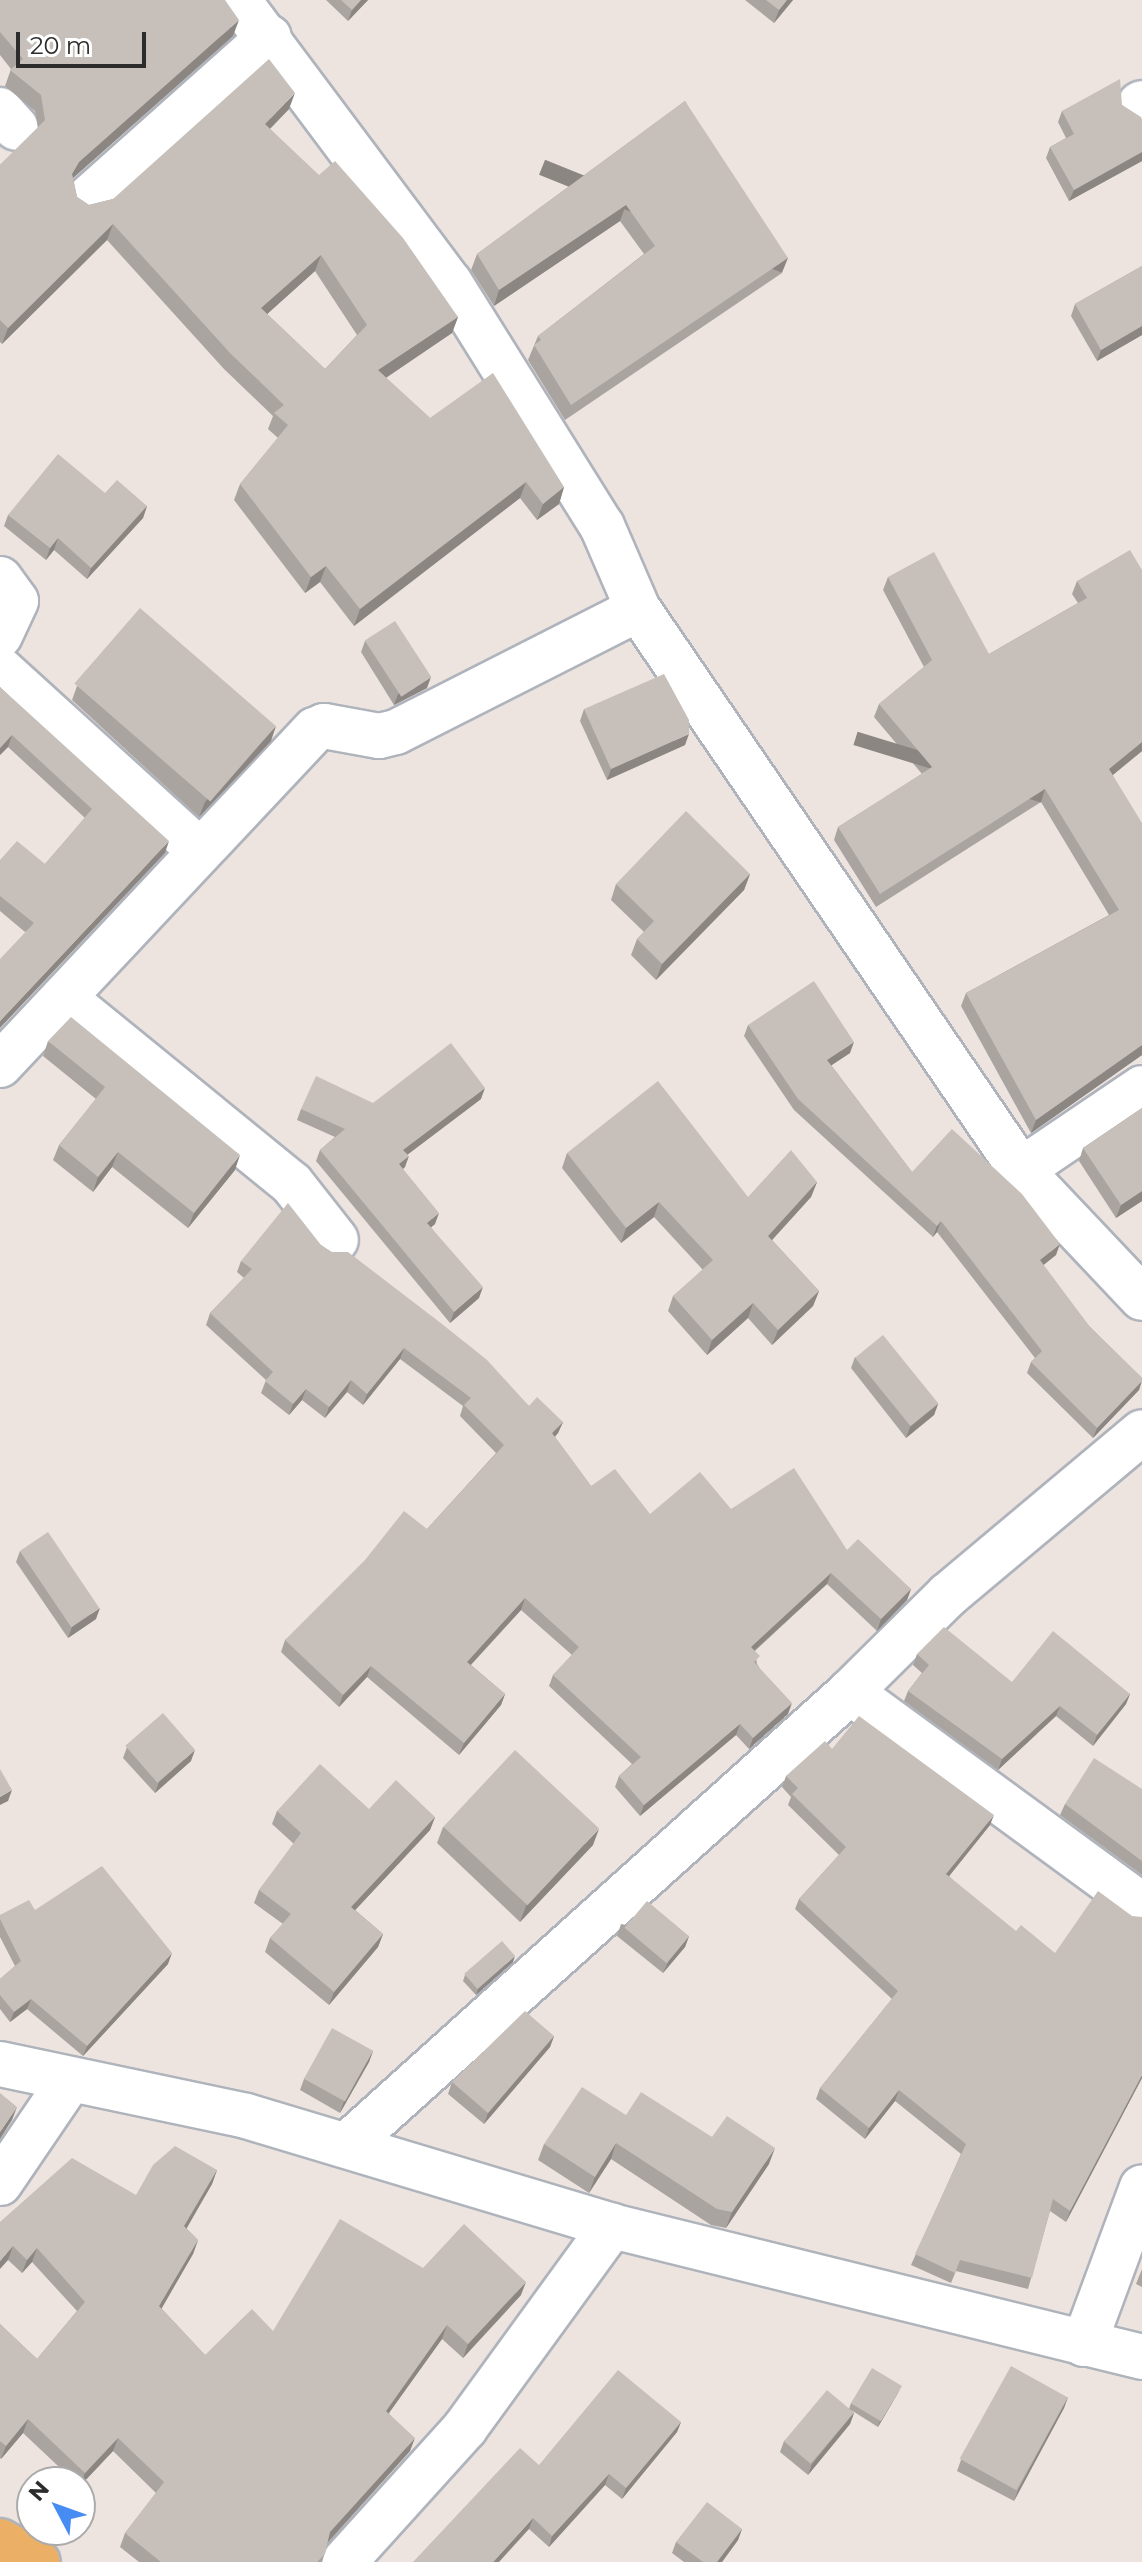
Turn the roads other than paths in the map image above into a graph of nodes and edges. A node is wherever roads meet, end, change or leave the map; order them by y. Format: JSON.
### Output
{"nodes":[{"id":1,"x":238,"y":0,"type":"edge"},
{"id":2,"x":269,"y":37,"type":"junction"},
{"id":3,"x":90,"y":197,"type":"dead end"},
{"id":4,"x":0,"y":579,"type":"edge"},
{"id":5,"x":638,"y":609,"type":"junction"},
{"id":6,"x":0,"y":636,"type":"edge"},
{"id":7,"x":0,"y":669,"type":"edge"},
{"id":8,"x":199,"y":850,"type":"junction"},
{"id":9,"x":64,"y":998,"type":"junction"},
{"id":10,"x":0,"y":1065,"type":"edge"},
{"id":11,"x":1142,"y":1088,"type":"edge"},
{"id":12,"x":1021,"y":1170,"type":"junction"},
{"id":13,"x":336,"y":1240,"type":"dead end"},
{"id":14,"x":1142,"y":1298,"type":"edge"},
{"id":15,"x":1142,"y":1432,"type":"edge"},
{"id":16,"x":850,"y":1692,"type":"junction"},
{"id":17,"x":1142,"y":1906,"type":"edge"},
{"id":18,"x":0,"y":2064,"type":"edge"},
{"id":19,"x":68,"y":2083,"type":"junction"},
{"id":20,"x":349,"y":2143,"type":"junction"},
{"id":21,"x":0,"y":2183,"type":"edge"},
{"id":22,"x":1142,"y":2187,"type":"edge"},
{"id":23,"x":612,"y":2226,"type":"junction"},
{"id":24,"x":1084,"y":2344,"type":"junction"},
{"id":25,"x":1142,"y":2357,"type":"edge"},
{"id":26,"x":0,"y":2541,"type":"edge"},
{"id":27,"x":38,"y":2562,"type":"edge"},
{"id":28,"x":344,"y":2562,"type":"edge"}],
"edges":[{"from":1,"to":2,"type":"street"},
{"from":2,"to":3,"type":"street"},
{"from":2,"to":5,"type":"street"},
{"from":4,"to":6,"type":"street"},
{"from":5,"to":8,"type":"street"},
{"from":5,"to":12,"type":"street"},
{"from":7,"to":8,"type":"street"},
{"from":8,"to":9,"type":"street"},
{"from":9,"to":10,"type":"street"},
{"from":9,"to":13,"type":"street"},
{"from":11,"to":12,"type":"street"},
{"from":12,"to":14,"type":"street"},
{"from":15,"to":16,"type":"street"},
{"from":16,"to":17,"type":"street"},
{"from":16,"to":20,"type":"street"},
{"from":18,"to":19,"type":"street"},
{"from":19,"to":20,"type":"street"},
{"from":19,"to":21,"type":"street"},
{"from":20,"to":23,"type":"street"},
{"from":22,"to":24,"type":"street"},
{"from":23,"to":24,"type":"street"},
{"from":23,"to":28,"type":"street"},
{"from":24,"to":25,"type":"street"},
{"from":26,"to":27,"type":"main road"}]}
